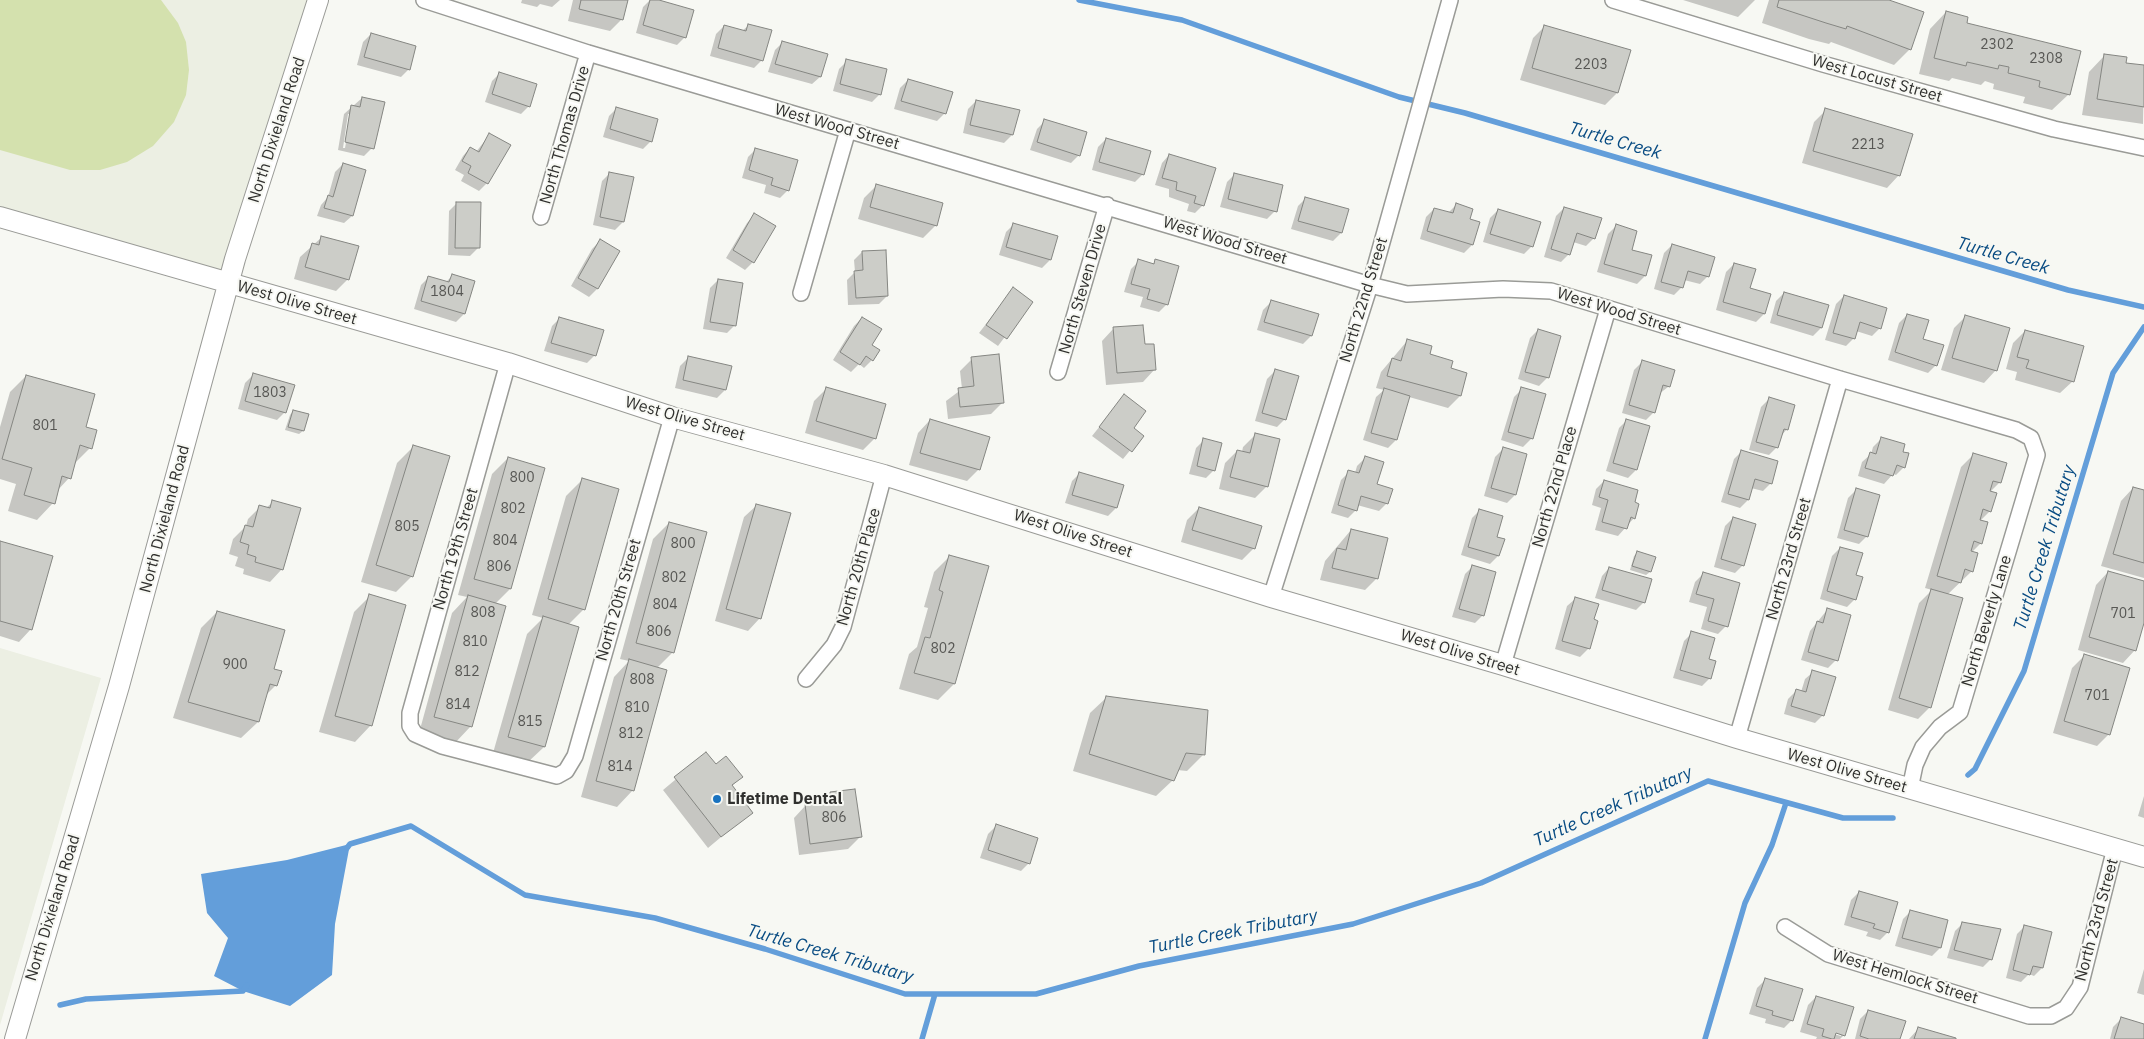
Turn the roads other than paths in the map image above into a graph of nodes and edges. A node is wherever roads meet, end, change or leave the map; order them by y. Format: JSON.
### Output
{"nodes":[{"id":1,"x":318,"y":0,"type":"edge"},
{"id":2,"x":424,"y":0,"type":"edge"},
{"id":3,"x":1450,"y":0,"type":"edge"},
{"id":4,"x":1613,"y":0,"type":"edge"},
{"id":5,"x":588,"y":53,"type":"junction"},
{"id":6,"x":848,"y":130,"type":"junction"},
{"id":7,"x":2144,"y":148,"type":"edge"},
{"id":8,"x":1107,"y":205,"type":"junction"},
{"id":9,"x":0,"y":217,"type":"edge"},
{"id":10,"x":541,"y":217,"type":"dead end"},
{"id":11,"x":228,"y":283,"type":"junction"},
{"id":12,"x":1370,"y":285,"type":"junction"},
{"id":13,"x":802,"y":293,"type":"dead end"},
{"id":14,"x":1608,"y":309,"type":"junction"},
{"id":15,"x":508,"y":363,"type":"junction"},
{"id":16,"x":1058,"y":372,"type":"dead end"},
{"id":17,"x":1840,"y":379,"type":"junction"},
{"id":18,"x":672,"y":417,"type":"junction"},
{"id":19,"x":2031,"y":438,"type":"joint"},
{"id":20,"x":884,"y":475,"type":"junction"},
{"id":21,"x":1271,"y":597,"type":"junction"},
{"id":22,"x":1503,"y":665,"type":"junction"},
{"id":23,"x":806,"y":679,"type":"dead end"},
{"id":24,"x":1737,"y":738,"type":"junction"},
{"id":25,"x":557,"y":776,"type":"joint"},
{"id":26,"x":1910,"y":789,"type":"junction"},
{"id":27,"x":2115,"y":848,"type":"junction"},
{"id":28,"x":2144,"y":857,"type":"edge"},
{"id":29,"x":1785,"y":927,"type":"dead end"},
{"id":30,"x":2030,"y":1016,"type":"joint"},
{"id":31,"x":15,"y":1039,"type":"edge"}],
"edges":[{"from":1,"to":11,"type":"main road","name":"North Dixieland Road"},
{"from":2,"to":5,"type":"street","name":"West Wood Street"},
{"from":3,"to":12,"type":"street","name":"North 22nd Street"},
{"from":4,"to":7,"type":"street","name":"West Locust Street"},
{"from":5,"to":6,"type":"street","name":"West Wood Street"},
{"from":5,"to":10,"type":"street","name":"North Thomas Drive"},
{"from":6,"to":8,"type":"street","name":"West Wood Street"},
{"from":6,"to":13,"type":"street"},
{"from":8,"to":12,"type":"street","name":"West Wood Street"},
{"from":8,"to":16,"type":"street","name":"North Steven Drive"},
{"from":9,"to":11,"type":"main road","name":"West Olive Street"},
{"from":11,"to":15,"type":"main road","name":"West Olive Street"},
{"from":11,"to":31,"type":"main road","name":"North Dixieland Road"},
{"from":12,"to":14,"type":"street","name":"West Wood Street"},
{"from":12,"to":21,"type":"street","name":"North 22nd Street"},
{"from":14,"to":17,"type":"street","name":"West Wood Street"},
{"from":14,"to":22,"type":"street","name":"North 22nd Place"},
{"from":15,"to":18,"type":"main road","name":"West Olive Street"},
{"from":15,"to":25,"type":"street","name":"North 19th Street"},
{"from":17,"to":19,"type":"street","name":"West Wood Street"},
{"from":17,"to":24,"type":"street","name":"North 23rd Street"},
{"from":18,"to":20,"type":"main road","name":"West Olive Street"},
{"from":18,"to":25,"type":"street","name":"North 20th Street"},
{"from":19,"to":26,"type":"street","name":"North Beverly Lane"},
{"from":20,"to":21,"type":"main road","name":"West Olive Street"},
{"from":20,"to":23,"type":"street","name":"North 20th Place"},
{"from":21,"to":22,"type":"main road","name":"West Olive Street"},
{"from":22,"to":24,"type":"main road","name":"West Olive Street"},
{"from":24,"to":26,"type":"main road","name":"West Olive Street"},
{"from":26,"to":27,"type":"main road","name":"West Olive Street"},
{"from":27,"to":28,"type":"main road","name":"West Olive Street"},
{"from":27,"to":30,"type":"street","name":"North 23rd Street"},
{"from":29,"to":30,"type":"street","name":"West Hemlock Street"}]}
